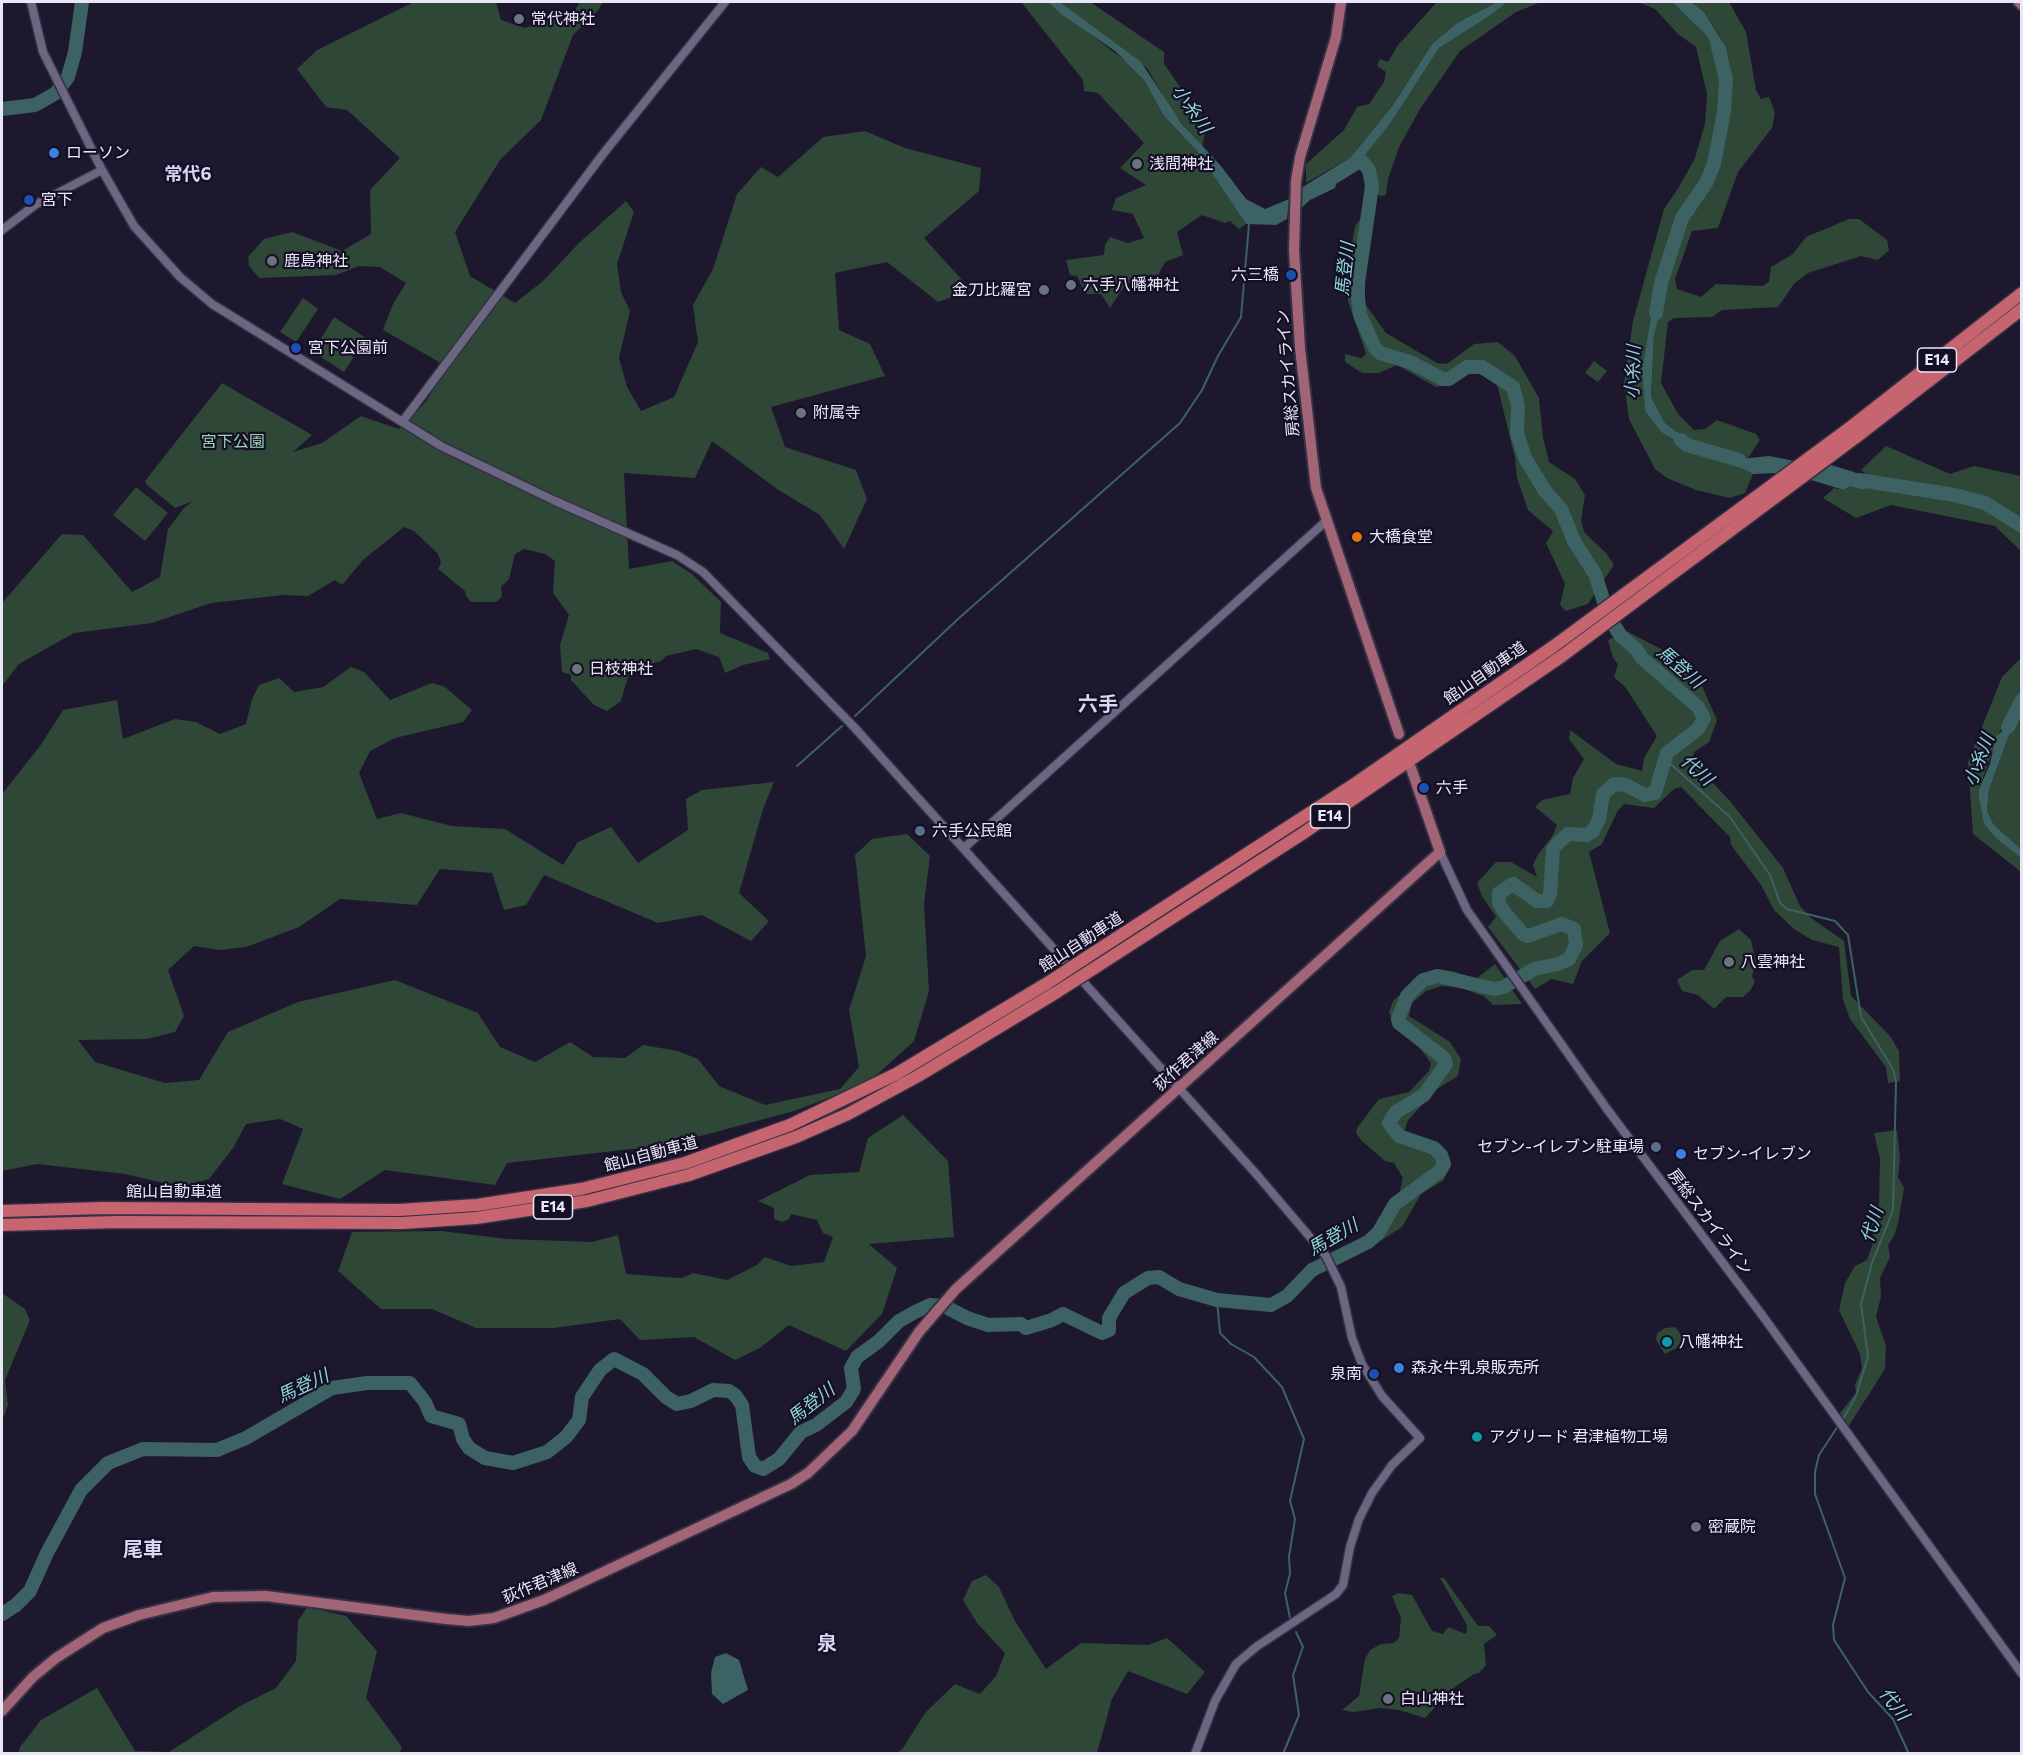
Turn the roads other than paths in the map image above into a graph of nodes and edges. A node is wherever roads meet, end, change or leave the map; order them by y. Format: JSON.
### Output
{"nodes":[{"id":1,"x":31,"y":2,"type":"edge"},
{"id":2,"x":725,"y":2,"type":"edge"},
{"id":3,"x":1341,"y":2,"type":"edge"},
{"id":4,"x":102,"y":170,"type":"junction"},
{"id":5,"x":2,"y":230,"type":"edge"},
{"id":6,"x":2022,"y":293,"type":"edge"},
{"id":7,"x":2022,"y":309,"type":"edge"},
{"id":8,"x":403,"y":421,"type":"junction"},
{"id":9,"x":1856,"y":431,"type":"junction"},
{"id":10,"x":1325,"y":522,"type":"junction"},
{"id":11,"x":1399,"y":734,"type":"dead end"},
{"id":12,"x":1411,"y":768,"type":"dead end"},
{"id":13,"x":964,"y":848,"type":"junction"},
{"id":14,"x":1440,"y":852,"type":"junction"},
{"id":15,"x":1179,"y":1089,"type":"junction"},
{"id":16,"x":2,"y":1210,"type":"edge"},
{"id":17,"x":2,"y":1225,"type":"edge"},
{"id":18,"x":2022,"y":1674,"type":"edge"},
{"id":19,"x":2,"y":1711,"type":"edge"},
{"id":20,"x":1195,"y":1754,"type":"edge"}],
"edges":[{"from":1,"to":4,"type":"street"},
{"from":2,"to":8,"type":"street"},
{"from":3,"to":10,"type":"main road","name":"房総スカイライン"},
{"from":4,"to":5,"type":"street"},
{"from":4,"to":8,"type":"street"},
{"from":6,"to":9,"type":"highway","name":"館山自動車道","number":"E14"},
{"from":7,"to":9,"type":"highway","name":"館山自動車道","number":"E14"},
{"from":8,"to":13,"type":"street"},
{"from":9,"to":16,"type":"highway","name":"館山自動車道","number":"E14","bridge":true},
{"from":9,"to":17,"type":"highway","name":"館山自動車道","number":"E14","bridge":true},
{"from":10,"to":11,"type":"main road","name":"房総スカイライン"},
{"from":10,"to":13,"type":"street"},
{"from":12,"to":14,"type":"main road","name":"房総スカイライン"},
{"from":13,"to":15,"type":"street"},
{"from":14,"to":15,"type":"main road","name":"荻作君津線"},
{"from":14,"to":18,"type":"street","name":"房総スカイライン"},
{"from":15,"to":19,"type":"main road","name":"荻作君津線"},
{"from":15,"to":20,"type":"street"}]}
